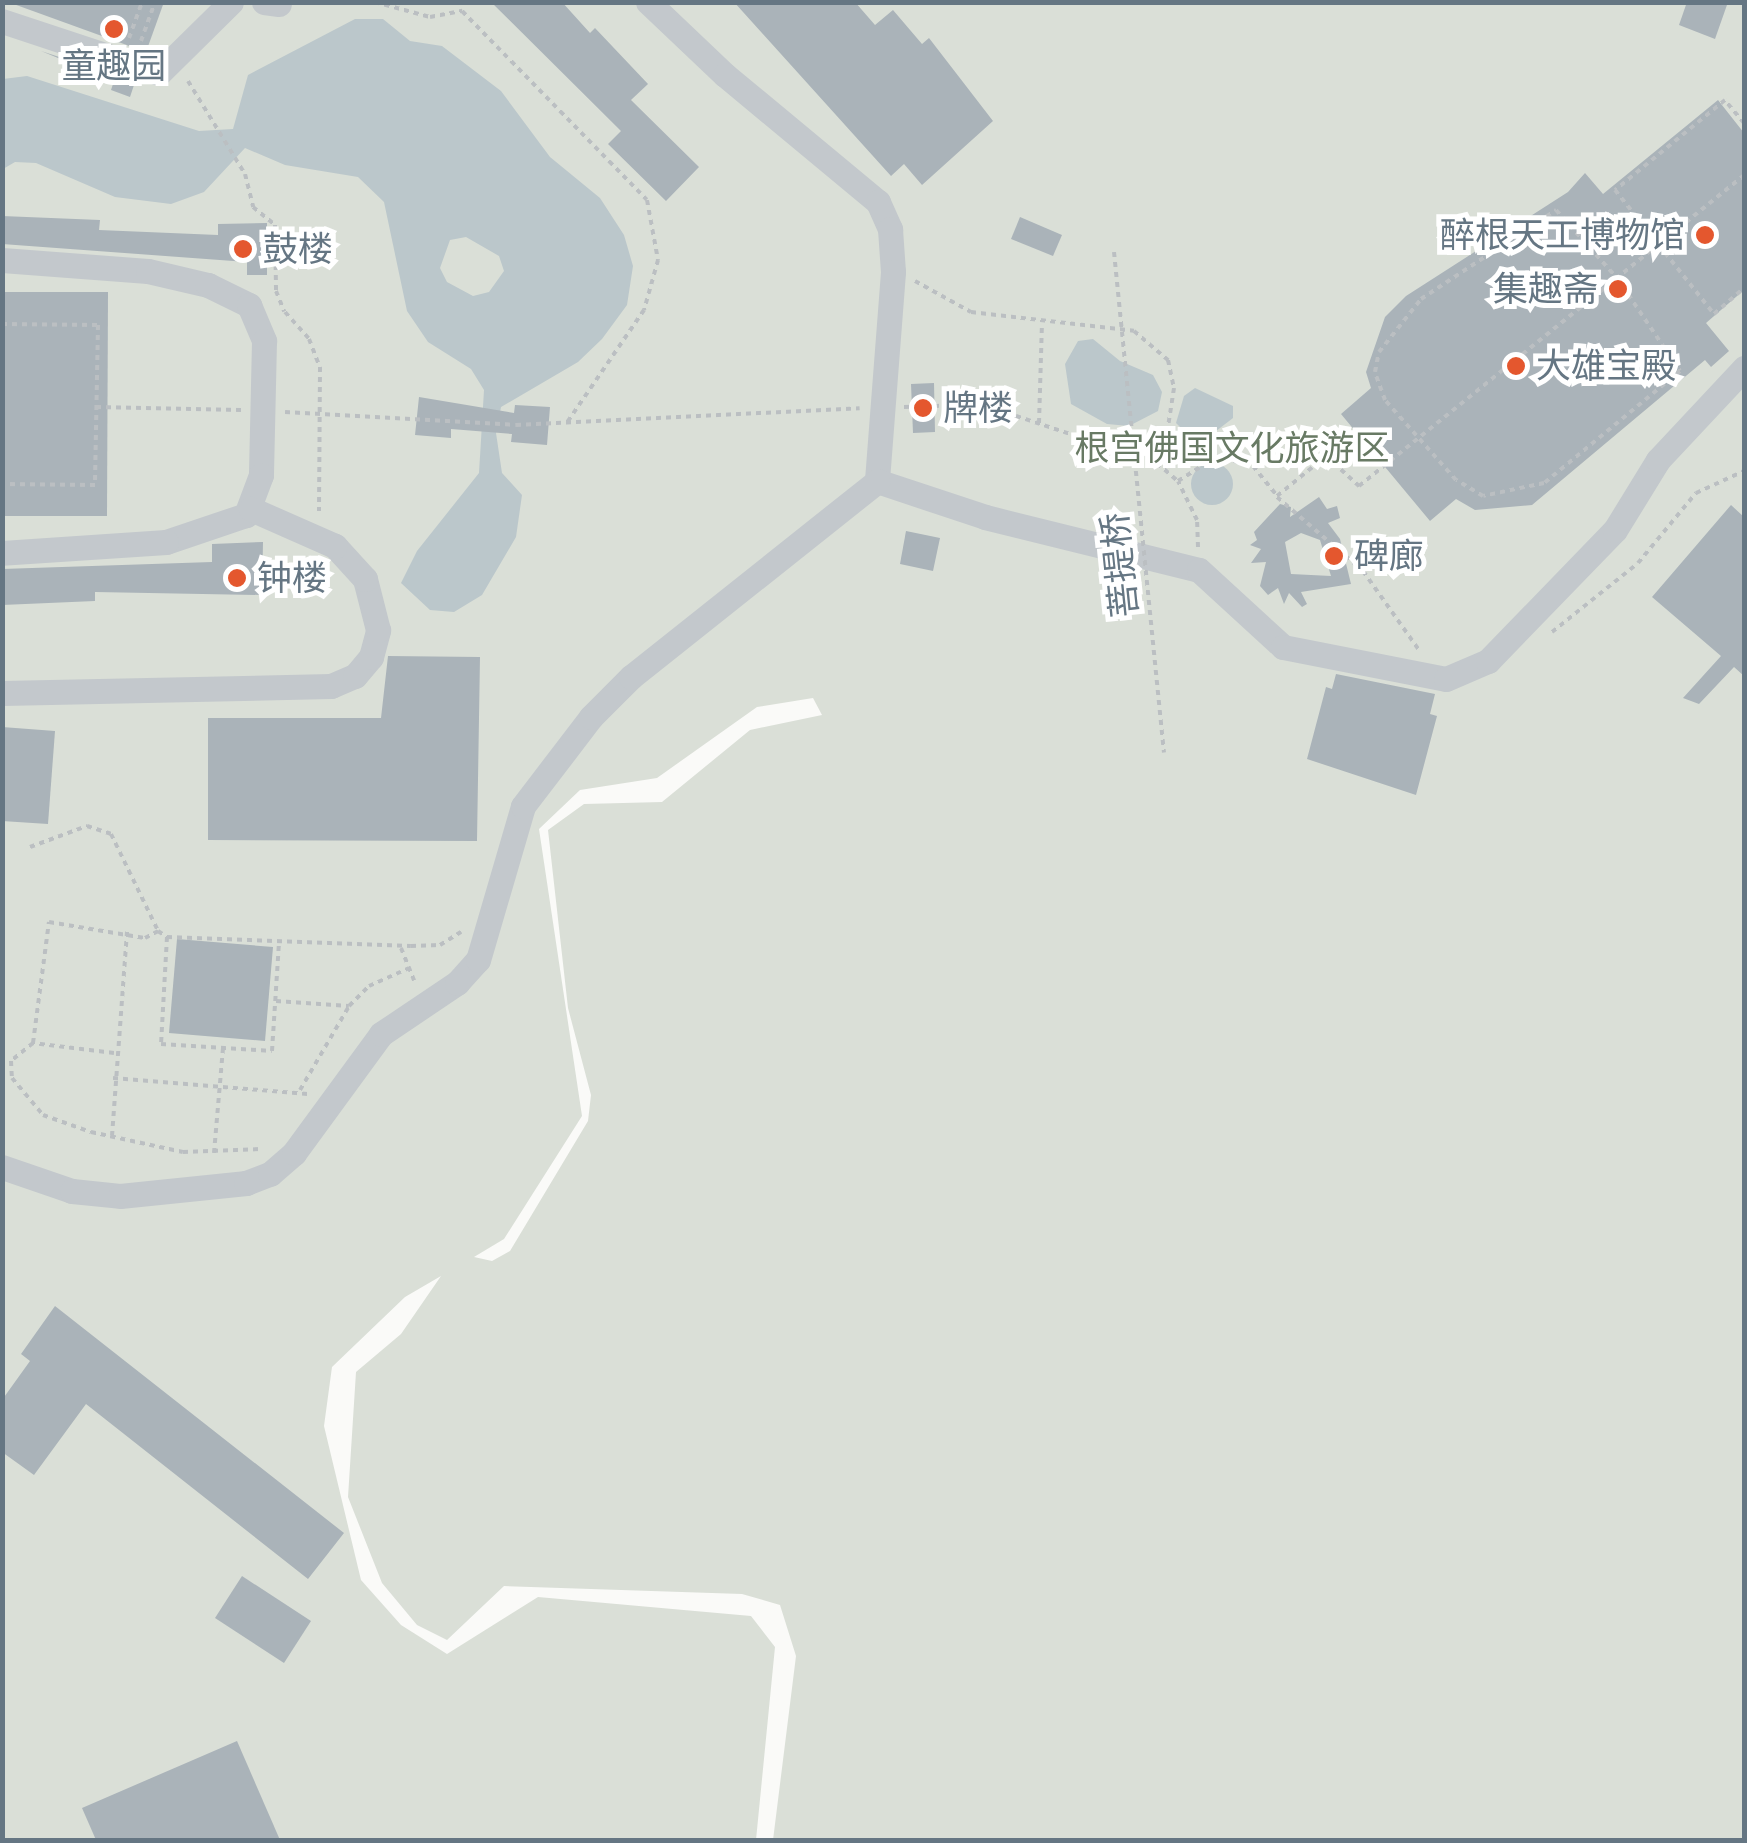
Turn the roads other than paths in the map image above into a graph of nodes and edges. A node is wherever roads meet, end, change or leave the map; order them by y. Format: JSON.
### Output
{"nodes":[{"id":1,"x":232,"y":2,"type":"edge"},
{"id":2,"x":648,"y":2,"type":"edge"},
{"id":3,"x":2,"y":21,"type":"edge"},
{"id":4,"x":2,"y":260,"type":"edge"},
{"id":5,"x":1744,"y":368,"type":"edge"},
{"id":6,"x":877,"y":481,"type":"junction"},
{"id":7,"x":251,"y":509,"type":"junction"},
{"id":8,"x":2,"y":553,"type":"edge"},
{"id":9,"x":2,"y":693,"type":"edge"},
{"id":10,"x":2,"y":1167,"type":"edge"}],
"edges":[{"from":1,"to":3,"type":"lane"},
{"from":2,"to":6,"type":"lane"},
{"from":4,"to":7,"type":"lane"},
{"from":5,"to":6,"type":"lane"},
{"from":6,"to":10,"type":"lane"},
{"from":7,"to":8,"type":"lane"},
{"from":7,"to":9,"type":"lane"}]}
